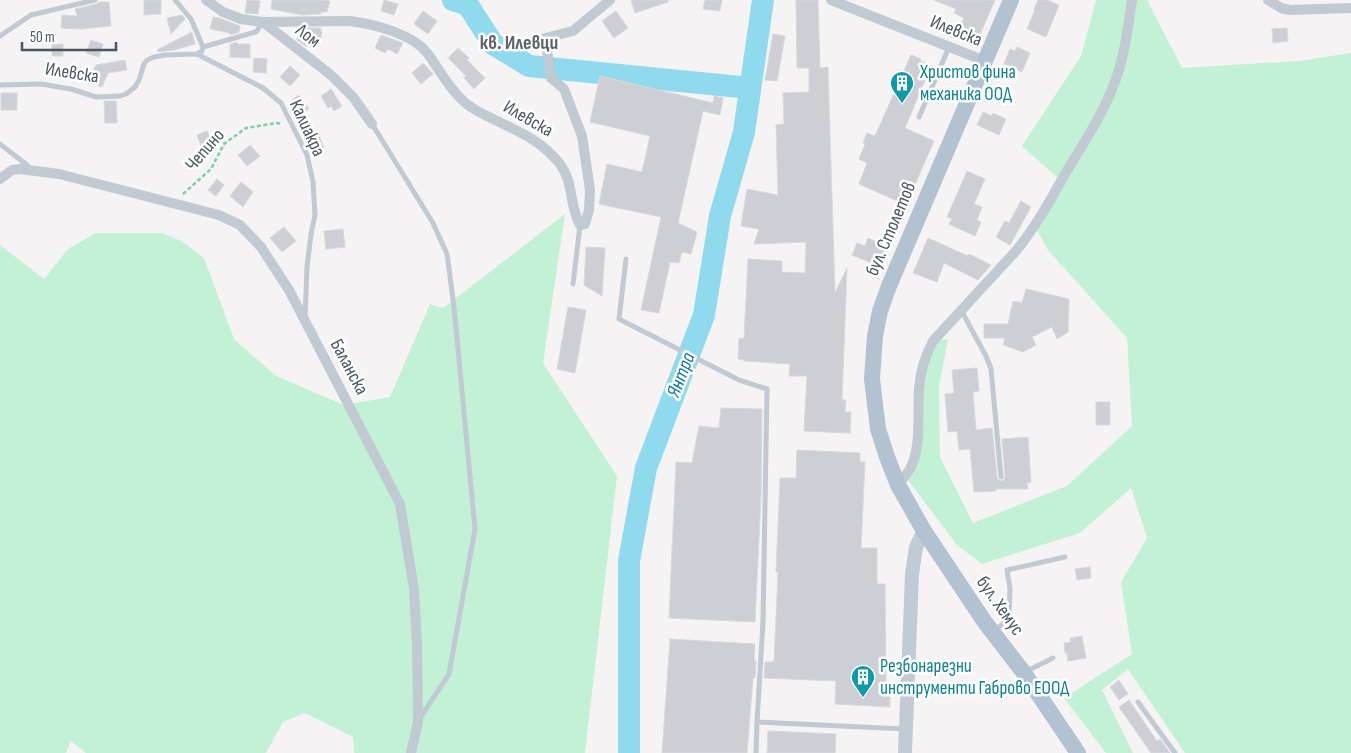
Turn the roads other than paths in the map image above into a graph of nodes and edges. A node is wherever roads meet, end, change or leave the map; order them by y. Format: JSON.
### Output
{"nodes":[{"id":1,"x":94,"y":0,"type":"edge"},
{"id":2,"x":174,"y":0,"type":"edge"},
{"id":3,"x":206,"y":0,"type":"edge"},
{"id":4,"x":610,"y":0,"type":"edge"},
{"id":5,"x":831,"y":0,"type":"edge"},
{"id":6,"x":1011,"y":0,"type":"edge"},
{"id":7,"x":1132,"y":0,"type":"edge"},
{"id":8,"x":1268,"y":0,"type":"edge"},
{"id":9,"x":1351,"y":8,"type":"edge"},
{"id":10,"x":263,"y":22,"type":"junction"},
{"id":11,"x":0,"y":36,"type":"edge"},
{"id":12,"x":203,"y":47,"type":"junction"},
{"id":13,"x":949,"y":47,"type":"junction"},
{"id":14,"x":198,"y":54,"type":"junction"},
{"id":15,"x":985,"y":61,"type":"junction"},
{"id":16,"x":0,"y":85,"type":"edge"},
{"id":17,"x":919,"y":117,"type":"dead end"},
{"id":18,"x":372,"y":124,"type":"joint"},
{"id":19,"x":0,"y":144,"type":"edge"},
{"id":20,"x":30,"y":170,"type":"junction"},
{"id":21,"x":0,"y":179,"type":"edge"},
{"id":22,"x":580,"y":225,"type":"junction"},
{"id":23,"x":626,"y":259,"type":"dead end"},
{"id":24,"x":573,"y":284,"type":"dead end"},
{"id":25,"x":961,"y":309,"type":"junction"},
{"id":26,"x":305,"y":321,"type":"junction"},
{"id":27,"x":1001,"y":477,"type":"dead end"},
{"id":28,"x":898,"y":484,"type":"junction"},
{"id":29,"x":924,"y":531,"type":"junction"},
{"id":30,"x":1065,"y":557,"type":"dead end"},
{"id":31,"x":992,"y":632,"type":"junction"},
{"id":32,"x":1054,"y":658,"type":"dead end"},
{"id":33,"x":1024,"y":673,"type":"junction"},
{"id":34,"x":1138,"y":702,"type":"dead end"},
{"id":35,"x":418,"y":722,"type":"junction"},
{"id":36,"x":757,"y":722,"type":"junction"},
{"id":37,"x":905,"y":729,"type":"junction"},
{"id":38,"x":411,"y":753,"type":"edge"},
{"id":39,"x":756,"y":753,"type":"edge"},
{"id":40,"x":905,"y":753,"type":"edge"},
{"id":41,"x":1078,"y":753,"type":"edge"},
{"id":42,"x":1175,"y":753,"type":"edge"}],
"edges":[{"from":1,"to":11,"type":"lane"},
{"from":2,"to":12,"type":"lane"},
{"from":3,"to":10,"type":"street","name":"Лом"},
{"from":4,"to":22,"type":"street","name":"Илевска"},
{"from":5,"to":13,"type":"street","name":"Илевска"},
{"from":6,"to":15,"type":"main road","name":"бул. Столетов"},
{"from":7,"to":25,"type":"street"},
{"from":8,"to":9,"type":"street"},
{"from":10,"to":12,"type":"lane"},
{"from":10,"to":18,"type":"street","name":"Лом"},
{"from":10,"to":22,"type":"street","name":"Илевска"},
{"from":12,"to":14,"type":"lane"},
{"from":13,"to":15,"type":"street","name":"Илевска"},
{"from":13,"to":17,"type":"lane"},
{"from":14,"to":16,"type":"lane","name":"Илевска"},
{"from":14,"to":26,"type":"lane","name":"Калиакра"},
{"from":15,"to":28,"type":"main road","name":"бул. Столетов"},
{"from":18,"to":35,"type":"lane"},
{"from":19,"to":20,"type":"lane"},
{"from":20,"to":21,"type":"street","name":"Баланска"},
{"from":20,"to":26,"type":"street","name":"Баланска"},
{"from":22,"to":24,"type":"lane"},
{"from":23,"to":36,"type":"lane"},
{"from":25,"to":27,"type":"lane"},
{"from":25,"to":28,"type":"street"},
{"from":26,"to":35,"type":"street","name":"Баланска"},
{"from":28,"to":29,"type":"main road","name":"бул. Столетов"},
{"from":29,"to":31,"type":"main road","name":"бул. Хемус"},
{"from":29,"to":37,"type":"main road"},
{"from":30,"to":31,"type":"lane"},
{"from":31,"to":33,"type":"main road","name":"бул. Хемус"},
{"from":32,"to":33,"type":"lane"},
{"from":33,"to":41,"type":"main road","name":"бул. Хемус"},
{"from":34,"to":42,"type":"lane"},
{"from":35,"to":38,"type":"street","name":"Баланска"},
{"from":36,"to":37,"type":"lane"},
{"from":36,"to":39,"type":"lane"},
{"from":37,"to":40,"type":"main road"}]}
